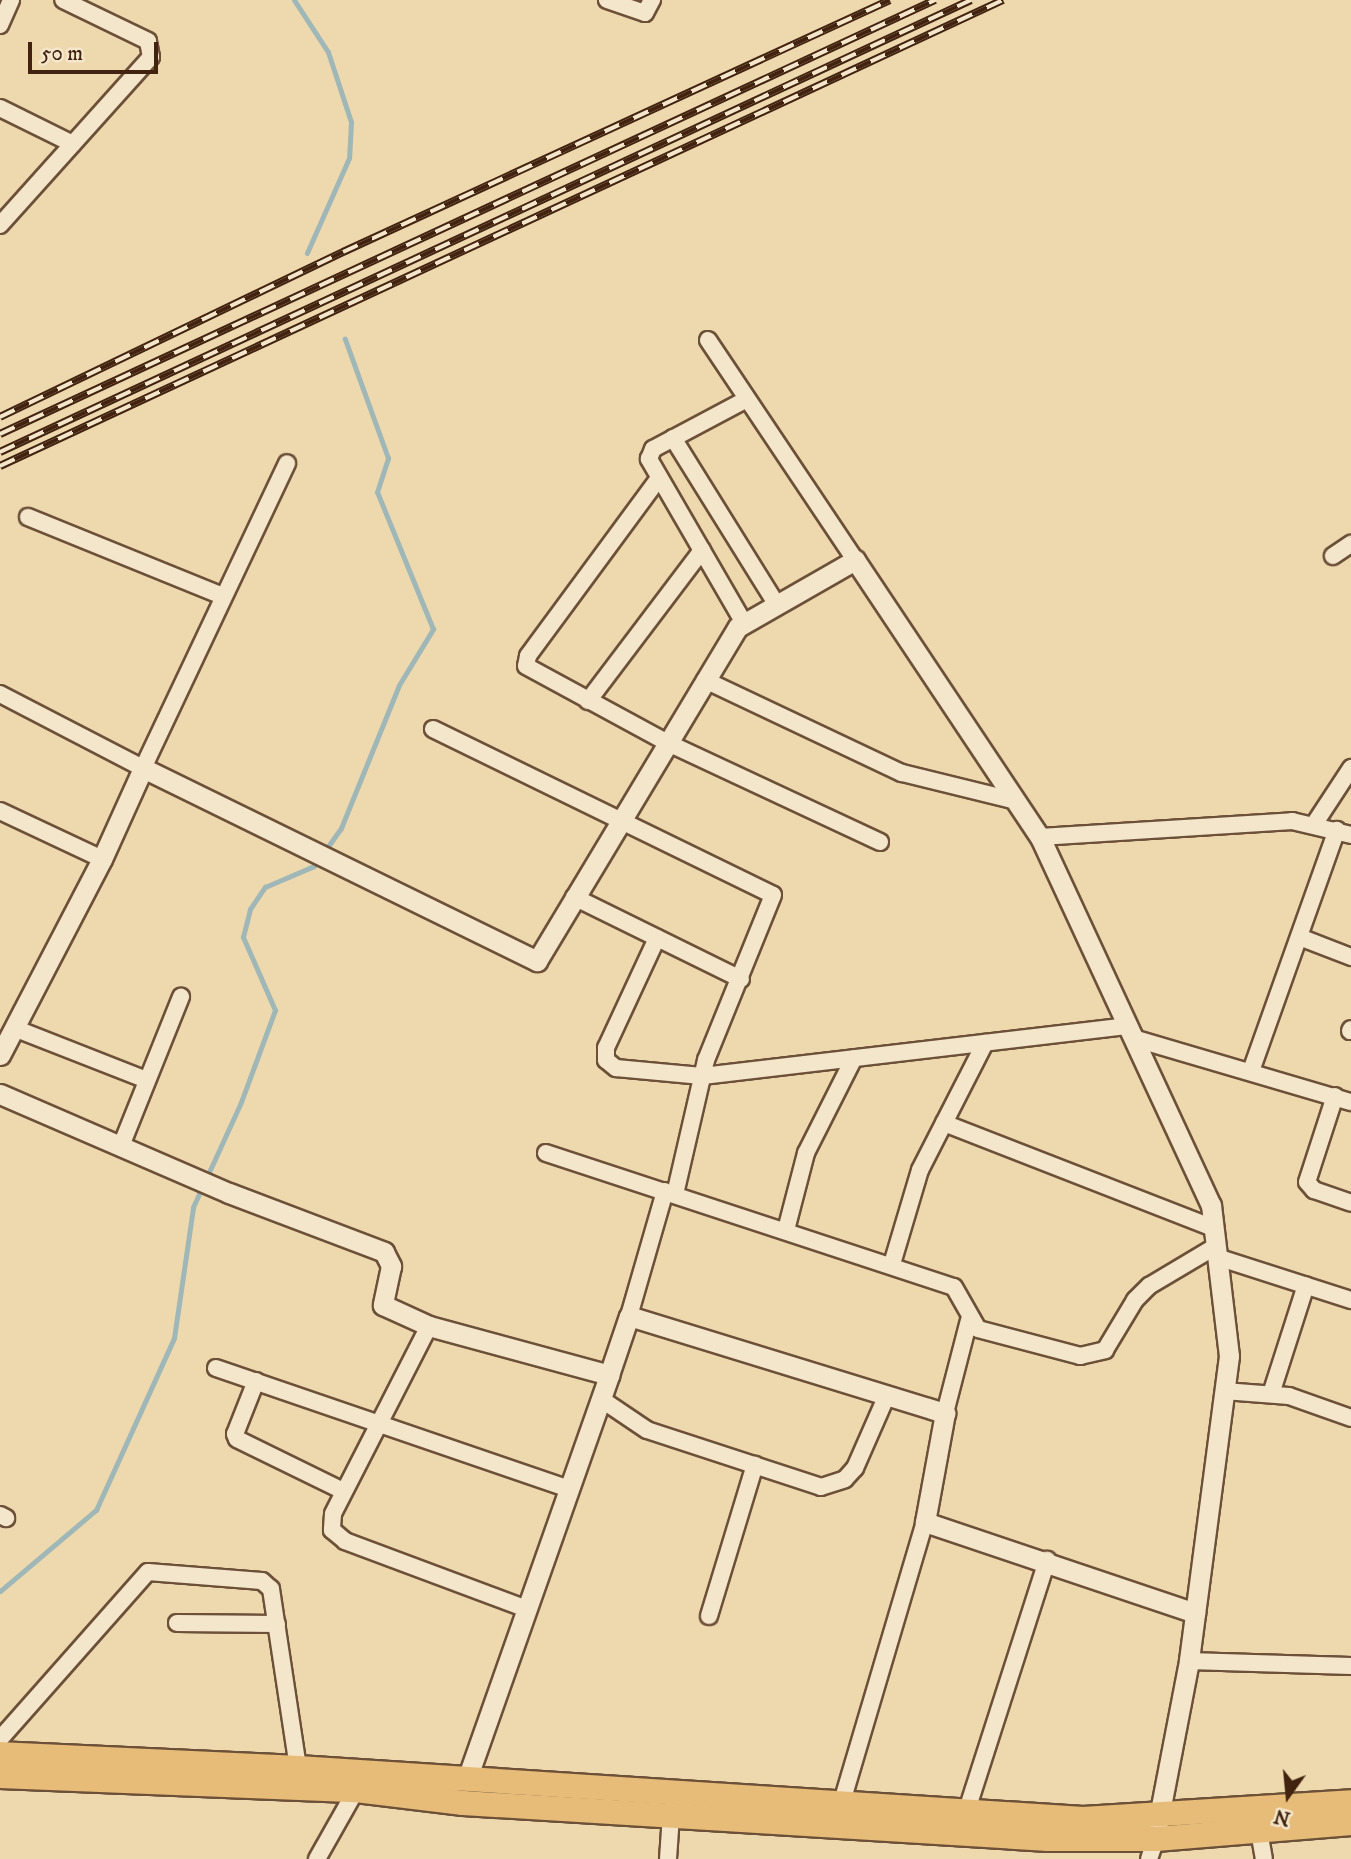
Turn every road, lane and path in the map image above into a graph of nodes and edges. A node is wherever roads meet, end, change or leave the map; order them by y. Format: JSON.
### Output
{"nodes":[{"id":1,"x":11,"y":0,"type":"edge"},
{"id":2,"x":63,"y":0,"type":"edge"},
{"id":3,"x":607,"y":0,"type":"edge"},
{"id":4,"x":652,"y":0,"type":"edge"},
{"id":5,"x":0,"y":25,"type":"edge"},
{"id":6,"x":0,"y":108,"type":"edge"},
{"id":7,"x":73,"y":144,"type":"junction"},
{"id":8,"x":0,"y":225,"type":"edge"},
{"id":9,"x":708,"y":340,"type":"dead end"},
{"id":10,"x":747,"y":399,"type":"junction"},
{"id":11,"x":673,"y":438,"type":"junction"},
{"id":12,"x":287,"y":463,"type":"dead end"},
{"id":13,"x":659,"y":478,"type":"junction"},
{"id":14,"x":28,"y":517,"type":"dead end"},
{"id":15,"x":1351,"y":544,"type":"edge"},
{"id":16,"x":702,"y":550,"type":"junction"},
{"id":17,"x":1333,"y":556,"type":"dead end"},
{"id":18,"x":855,"y":560,"type":"junction"},
{"id":19,"x":223,"y":596,"type":"junction"},
{"id":20,"x":777,"y":605,"type":"junction"},
{"id":21,"x":744,"y":623,"type":"junction"},
{"id":22,"x":705,"y":680,"type":"junction"},
{"id":23,"x":0,"y":694,"type":"edge"},
{"id":24,"x":588,"y":701,"type":"junction"},
{"id":25,"x":433,"y":729,"type":"dead end"},
{"id":26,"x":668,"y":743,"type":"junction"},
{"id":27,"x":143,"y":768,"type":"junction"},
{"id":28,"x":1351,"y":768,"type":"edge"},
{"id":29,"x":1016,"y":801,"type":"junction"},
{"id":30,"x":0,"y":811,"type":"edge"},
{"id":31,"x":619,"y":823,"type":"junction"},
{"id":32,"x":1315,"y":823,"type":"junction"},
{"id":33,"x":1344,"y":833,"type":"edge"},
{"id":34,"x":1040,"y":837,"type":"junction"},
{"id":35,"x":880,"y":842,"type":"dead end"},
{"id":36,"x":102,"y":859,"type":"junction"},
{"id":37,"x":574,"y":898,"type":"junction"},
{"id":38,"x":657,"y":937,"type":"junction"},
{"id":39,"x":1302,"y":938,"type":"junction"},
{"id":40,"x":1351,"y":957,"type":"edge"},
{"id":41,"x":741,"y":979,"type":"junction"},
{"id":42,"x":181,"y":997,"type":"dead end"},
{"id":43,"x":15,"y":1028,"type":"junction"},
{"id":44,"x":1130,"y":1032,"type":"junction"},
{"id":45,"x":985,"y":1043,"type":"junction"},
{"id":46,"x":0,"y":1055,"type":"edge"},
{"id":47,"x":854,"y":1058,"type":"junction"},
{"id":48,"x":1251,"y":1071,"type":"junction"},
{"id":49,"x":702,"y":1076,"type":"junction"},
{"id":50,"x":144,"y":1079,"type":"junction"},
{"id":51,"x":0,"y":1094,"type":"edge"},
{"id":52,"x":1335,"y":1096,"type":"junction"},
{"id":53,"x":1351,"y":1102,"type":"edge"},
{"id":54,"x":944,"y":1123,"type":"junction"},
{"id":55,"x":121,"y":1146,"type":"junction"},
{"id":56,"x":545,"y":1153,"type":"dead end"},
{"id":57,"x":670,"y":1192,"type":"junction"},
{"id":58,"x":1351,"y":1203,"type":"edge"},
{"id":59,"x":786,"y":1230,"type":"junction"},
{"id":60,"x":1215,"y":1244,"type":"junction"},
{"id":61,"x":892,"y":1264,"type":"junction"},
{"id":62,"x":1306,"y":1285,"type":"junction"},
{"id":63,"x":1351,"y":1300,"type":"edge"},
{"id":64,"x":629,"y":1316,"type":"junction"},
{"id":65,"x":969,"y":1320,"type":"junction"},
{"id":66,"x":429,"y":1326,"type":"junction"},
{"id":67,"x":216,"y":1368,"type":"dead end"},
{"id":68,"x":609,"y":1375,"type":"junction"},
{"id":69,"x":256,"y":1381,"type":"junction"},
{"id":70,"x":1224,"y":1391,"type":"junction"},
{"id":71,"x":1271,"y":1394,"type":"junction"},
{"id":72,"x":887,"y":1395,"type":"junction"},
{"id":73,"x":601,"y":1399,"type":"junction"},
{"id":74,"x":946,"y":1413,"type":"junction"},
{"id":75,"x":1351,"y":1418,"type":"edge"},
{"id":76,"x":377,"y":1422,"type":"junction"},
{"id":77,"x":755,"y":1465,"type":"junction"},
{"id":78,"x":569,"y":1489,"type":"junction"},
{"id":79,"x":344,"y":1491,"type":"junction"},
{"id":80,"x":925,"y":1522,"type":"junction"},
{"id":81,"x":1047,"y":1560,"type":"junction"},
{"id":82,"x":527,"y":1609,"type":"junction"},
{"id":83,"x":1195,"y":1613,"type":"junction"},
{"id":84,"x":709,"y":1616,"type":"dead end"},
{"id":85,"x":177,"y":1623,"type":"dead end"},
{"id":86,"x":277,"y":1624,"type":"junction"},
{"id":87,"x":1189,"y":1661,"type":"junction"},
{"id":88,"x":1351,"y":1665,"type":"edge"},
{"id":89,"x":0,"y":1740,"type":"edge"},
{"id":90,"x":0,"y":1754,"type":"edge"},
{"id":91,"x":298,"y":1768,"type":"junction"},
{"id":92,"x":0,"y":1776,"type":"edge"},
{"id":93,"x":467,"y":1779,"type":"junction"},
{"id":94,"x":356,"y":1790,"type":"junction"},
{"id":95,"x":1351,"y":1802,"type":"edge"},
{"id":96,"x":841,"y":1805,"type":"junction"},
{"id":97,"x":966,"y":1812,"type":"junction"},
{"id":98,"x":671,"y":1815,"type":"junction"},
{"id":99,"x":1351,"y":1823,"type":"edge"},
{"id":100,"x":1259,"y":1830,"type":"junction"},
{"id":101,"x":1154,"y":1837,"type":"edge"},
{"id":102,"x":317,"y":1859,"type":"edge"},
{"id":103,"x":668,"y":1859,"type":"edge"},
{"id":104,"x":1264,"y":1859,"type":"edge"}],
"edges":[{"from":1,"to":5,"type":"street"},
{"from":2,"to":7,"type":"street"},
{"from":3,"to":4,"type":"street"},
{"from":6,"to":7,"type":"street"},
{"from":7,"to":8,"type":"street"},
{"from":9,"to":10,"type":"street"},
{"from":10,"to":11,"type":"street"},
{"from":10,"to":18,"type":"street"},
{"from":11,"to":13,"type":"street"},
{"from":11,"to":20,"type":"street"},
{"from":12,"to":19,"type":"street"},
{"from":13,"to":16,"type":"street"},
{"from":13,"to":24,"type":"street"},
{"from":14,"to":19,"type":"street"},
{"from":15,"to":17,"type":"street"},
{"from":16,"to":21,"type":"street"},
{"from":16,"to":24,"type":"street"},
{"from":18,"to":20,"type":"street"},
{"from":18,"to":29,"type":"street"},
{"from":19,"to":27,"type":"street"},
{"from":20,"to":21,"type":"street"},
{"from":21,"to":22,"type":"street"},
{"from":22,"to":26,"type":"street"},
{"from":22,"to":29,"type":"street"},
{"from":23,"to":27,"type":"street"},
{"from":24,"to":26,"type":"street"},
{"from":25,"to":31,"type":"street"},
{"from":26,"to":31,"type":"street"},
{"from":26,"to":35,"type":"street"},
{"from":27,"to":36,"type":"street"},
{"from":27,"to":37,"type":"street"},
{"from":28,"to":32,"type":"street"},
{"from":29,"to":34,"type":"street"},
{"from":30,"to":36,"type":"street"},
{"from":31,"to":37,"type":"street"},
{"from":31,"to":41,"type":"street"},
{"from":32,"to":33,"type":"street"},
{"from":32,"to":34,"type":"street"},
{"from":33,"to":39,"type":"street"},
{"from":34,"to":44,"type":"street"},
{"from":36,"to":43,"type":"street"},
{"from":37,"to":38,"type":"street"},
{"from":38,"to":41,"type":"street"},
{"from":38,"to":49,"type":"street"},
{"from":39,"to":40,"type":"street"},
{"from":39,"to":48,"type":"street"},
{"from":41,"to":49,"type":"street"},
{"from":42,"to":50,"type":"street"},
{"from":43,"to":46,"type":"street"},
{"from":43,"to":50,"type":"street"},
{"from":44,"to":45,"type":"street"},
{"from":44,"to":48,"type":"street"},
{"from":44,"to":60,"type":"street"},
{"from":45,"to":47,"type":"street"},
{"from":45,"to":54,"type":"street"},
{"from":47,"to":49,"type":"street"},
{"from":47,"to":59,"type":"street"},
{"from":48,"to":52,"type":"street"},
{"from":49,"to":57,"type":"street"},
{"from":50,"to":55,"type":"street"},
{"from":51,"to":55,"type":"street"},
{"from":52,"to":53,"type":"street"},
{"from":52,"to":58,"type":"street"},
{"from":54,"to":60,"type":"street"},
{"from":54,"to":61,"type":"street"},
{"from":55,"to":66,"type":"street"},
{"from":56,"to":57,"type":"street"},
{"from":57,"to":59,"type":"street"},
{"from":57,"to":64,"type":"street"},
{"from":59,"to":61,"type":"street"},
{"from":60,"to":62,"type":"street"},
{"from":60,"to":65,"type":"street"},
{"from":60,"to":70,"type":"street"},
{"from":61,"to":65,"type":"street"},
{"from":62,"to":63,"type":"street"},
{"from":62,"to":71,"type":"street"},
{"from":64,"to":68,"type":"street"},
{"from":64,"to":72,"type":"street"},
{"from":65,"to":74,"type":"street"},
{"from":66,"to":68,"type":"street"},
{"from":66,"to":76,"type":"street"},
{"from":67,"to":69,"type":"street"},
{"from":68,"to":73,"type":"street"},
{"from":69,"to":76,"type":"street"},
{"from":69,"to":79,"type":"street"},
{"from":70,"to":71,"type":"street"},
{"from":70,"to":83,"type":"street"},
{"from":71,"to":75,"type":"street"},
{"from":72,"to":74,"type":"street"},
{"from":72,"to":77,"type":"street"},
{"from":73,"to":77,"type":"street"},
{"from":73,"to":78,"type":"street"},
{"from":74,"to":80,"type":"street"},
{"from":76,"to":78,"type":"street"},
{"from":76,"to":79,"type":"street"},
{"from":77,"to":84,"type":"street"},
{"from":78,"to":82,"type":"street"},
{"from":79,"to":82,"type":"street"},
{"from":80,"to":81,"type":"street"},
{"from":80,"to":96,"type":"street"},
{"from":81,"to":83,"type":"street"},
{"from":81,"to":97,"type":"street"},
{"from":82,"to":93,"type":"street"},
{"from":83,"to":87,"type":"street"},
{"from":85,"to":86,"type":"street"},
{"from":86,"to":89,"type":"street"},
{"from":86,"to":91,"type":"street"},
{"from":87,"to":88,"type":"street"},
{"from":87,"to":101,"type":"street"},
{"from":90,"to":91,"type":"main road"},
{"from":91,"to":93,"type":"main road"},
{"from":92,"to":94,"type":"main road"},
{"from":93,"to":96,"type":"main road"},
{"from":94,"to":98,"type":"main road"},
{"from":94,"to":102,"type":"street"},
{"from":95,"to":101,"type":"main road"},
{"from":96,"to":97,"type":"main road"},
{"from":97,"to":101,"type":"main road"},
{"from":98,"to":101,"type":"main road"},
{"from":98,"to":103,"type":"street"},
{"from":99,"to":100,"type":"main road"},
{"from":100,"to":101,"type":"main road"},
{"from":100,"to":104,"type":"street"}]}
